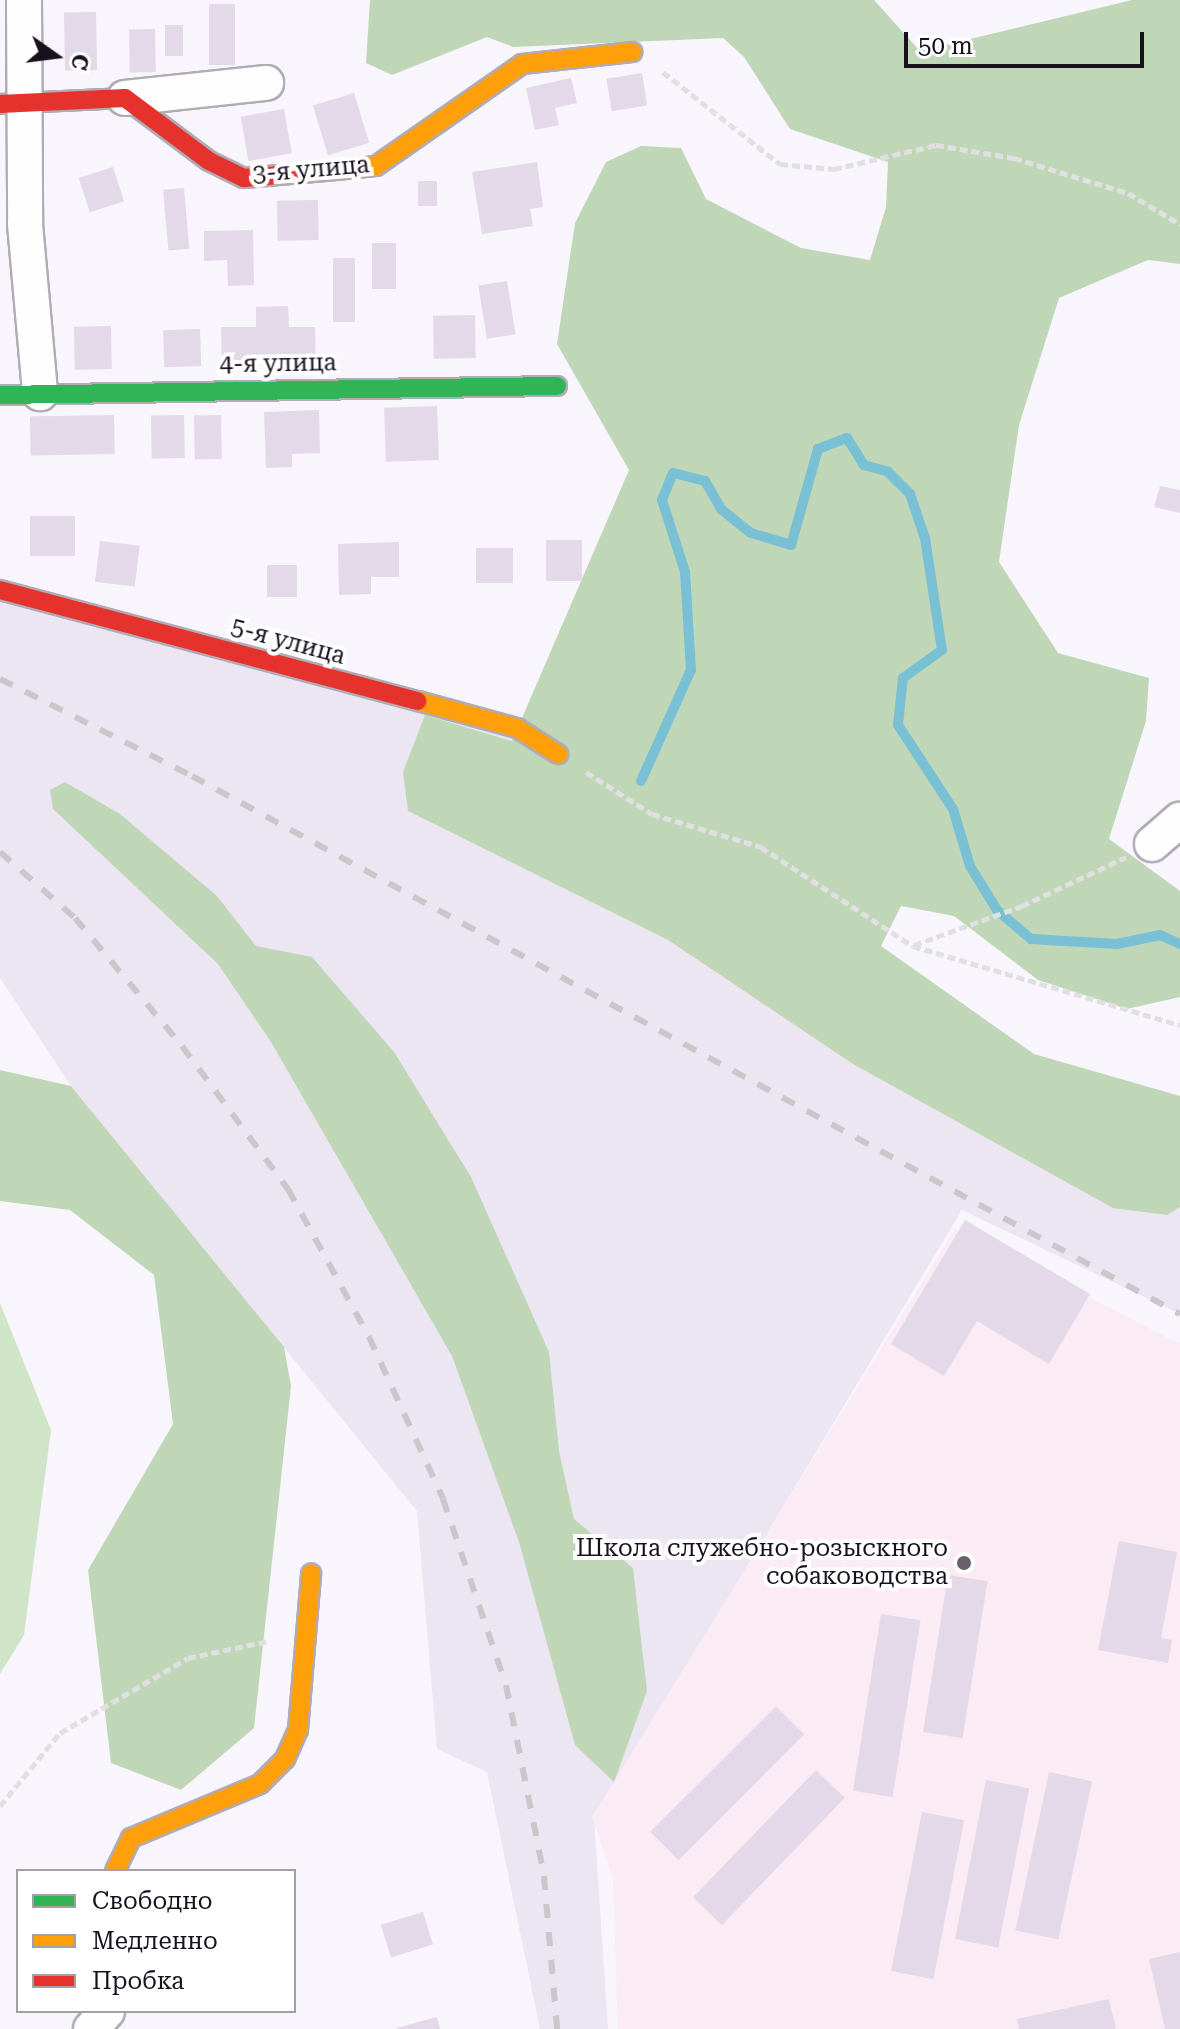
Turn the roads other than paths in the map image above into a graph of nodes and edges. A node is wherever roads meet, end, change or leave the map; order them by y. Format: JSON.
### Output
{"nodes":[{"id":1,"x":24,"y":0,"type":"edge"},
{"id":2,"x":632,"y":52,"type":"road end"},
{"id":3,"x":266,"y":83,"type":"dead end"},
{"id":4,"x":125,"y":98,"type":"junction"},
{"id":5,"x":13,"y":103,"type":"edge"},
{"id":6,"x":557,"y":386,"type":"dead end"},
{"id":7,"x":40,"y":393,"type":"junction"},
{"id":8,"x":0,"y":395,"type":"edge"},
{"id":9,"x":0,"y":590,"type":"edge"},
{"id":10,"x":558,"y":754,"type":"road end"},
{"id":11,"x":1180,"y":820,"type":"edge"},
{"id":12,"x":1152,"y":844,"type":"road end"},
{"id":13,"x":311,"y":1574,"type":"dead end"},
{"id":14,"x":115,"y":1869,"type":"edge"},
{"id":15,"x":105,"y":2013,"type":"edge"},
{"id":16,"x":91,"y":2029,"type":"edge"}],
"edges":[{"from":1,"to":5,"type":"street"},
{"from":2,"to":4,"type":"street","name":"3-я улица"},
{"from":3,"to":4,"type":"street"},
{"from":4,"to":5,"type":"street"},
{"from":5,"to":7,"type":"street"},
{"from":6,"to":7,"type":"street","name":"4-я улица"},
{"from":7,"to":8,"type":"street","name":"4-я улица"},
{"from":9,"to":10,"type":"street","name":"5-я улица"},
{"from":11,"to":12,"type":"street"},
{"from":13,"to":14,"type":"street"},
{"from":15,"to":16,"type":"street"}]}
